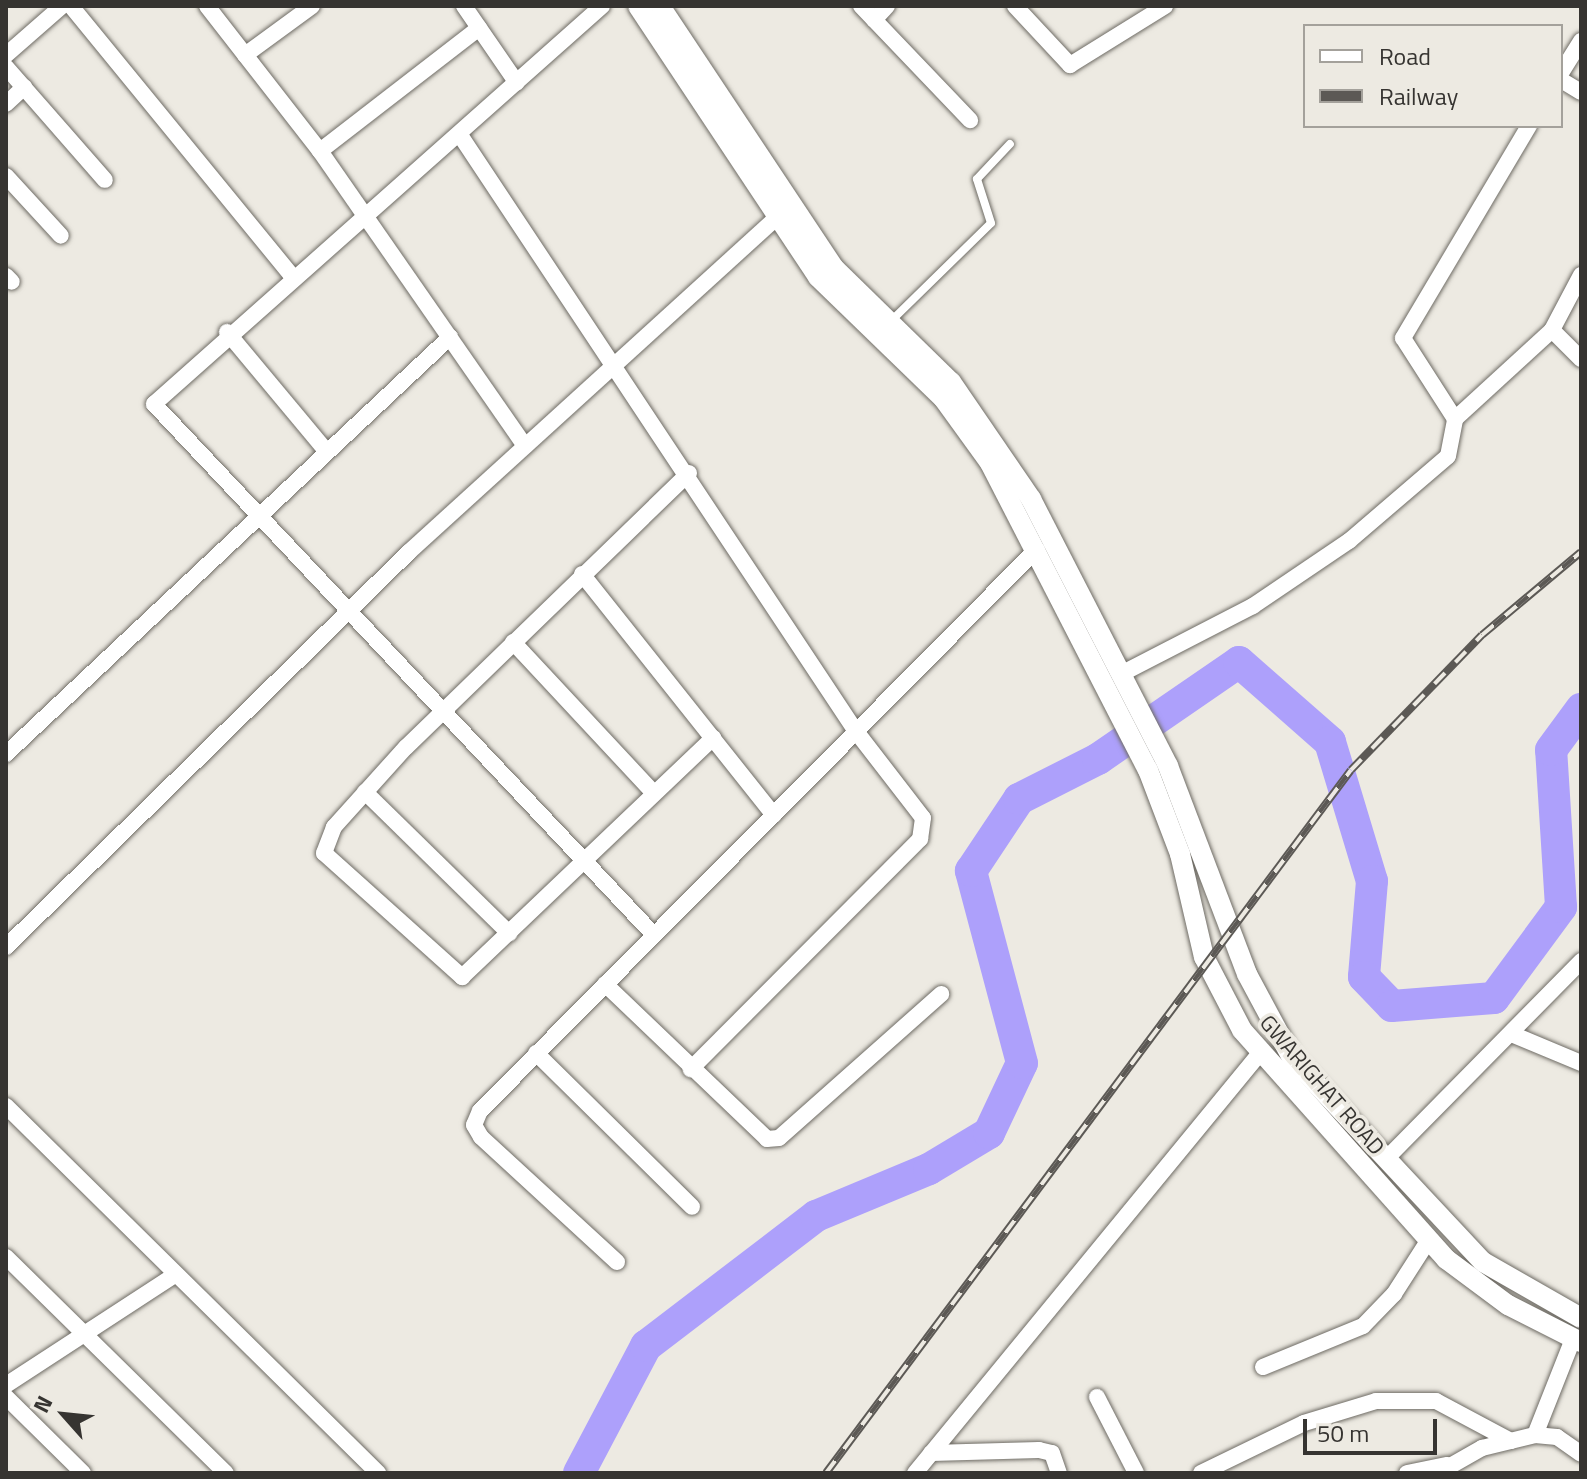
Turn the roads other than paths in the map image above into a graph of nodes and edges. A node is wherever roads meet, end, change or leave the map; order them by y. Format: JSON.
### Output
{"nodes":[{"id":1,"x":62,"y":6,"type":"edge"},
{"id":2,"x":71,"y":6,"type":"edge"},
{"id":3,"x":207,"y":6,"type":"edge"},
{"id":4,"x":312,"y":6,"type":"edge"},
{"id":5,"x":464,"y":6,"type":"edge"},
{"id":6,"x":602,"y":6,"type":"edge"},
{"id":7,"x":638,"y":6,"type":"edge"},
{"id":8,"x":660,"y":6,"type":"edge"},
{"id":9,"x":861,"y":6,"type":"edge"},
{"id":10,"x":887,"y":6,"type":"edge"},
{"id":11,"x":1015,"y":6,"type":"edge"},
{"id":12,"x":1165,"y":6,"type":"edge"},
{"id":13,"x":874,"y":20,"type":"junction"},
{"id":14,"x":479,"y":28,"type":"junction"},
{"id":15,"x":1581,"y":41,"type":"edge"},
{"id":16,"x":6,"y":55,"type":"edge"},
{"id":17,"x":245,"y":55,"type":"junction"},
{"id":18,"x":6,"y":67,"type":"edge"},
{"id":19,"x":1563,"y":70,"type":"edge"},
{"id":20,"x":1563,"y":81,"type":"edge"},
{"id":21,"x":517,"y":83,"type":"junction"},
{"id":22,"x":24,"y":87,"type":"junction"},
{"id":23,"x":1581,"y":92,"type":"edge"},
{"id":24,"x":6,"y":104,"type":"edge"},
{"id":25,"x":970,"y":120,"type":"dead end"},
{"id":26,"x":1528,"y":128,"type":"edge"},
{"id":27,"x":460,"y":135,"type":"junction"},
{"id":28,"x":1010,"y":144,"type":"dead end"},
{"id":29,"x":320,"y":151,"type":"junction"},
{"id":30,"x":6,"y":176,"type":"edge"},
{"id":31,"x":105,"y":180,"type":"dead end"},
{"id":32,"x":776,"y":218,"type":"junction"},
{"id":33,"x":369,"y":219,"type":"junction"},
{"id":34,"x":61,"y":236,"type":"dead end"},
{"id":35,"x":1581,"y":275,"type":"edge"},
{"id":36,"x":293,"y":277,"type":"junction"},
{"id":37,"x":889,"y":323,"type":"junction"},
{"id":38,"x":1552,"y":330,"type":"junction"},
{"id":39,"x":227,"y":332,"type":"junction"},
{"id":40,"x":450,"y":337,"type":"junction"},
{"id":41,"x":1581,"y":359,"type":"edge"},
{"id":42,"x":616,"y":364,"type":"junction"},
{"id":43,"x":1455,"y":419,"type":"junction"},
{"id":44,"x":525,"y":446,"type":"junction"},
{"id":45,"x":326,"y":451,"type":"junction"},
{"id":46,"x":689,"y":473,"type":"junction"},
{"id":47,"x":258,"y":518,"type":"junction"},
{"id":48,"x":1037,"y":549,"type":"junction"},
{"id":49,"x":582,"y":574,"type":"junction"},
{"id":50,"x":347,"y":615,"type":"junction"},
{"id":51,"x":513,"y":642,"type":"junction"},
{"id":52,"x":1123,"y":688,"type":"junction"},
{"id":53,"x":441,"y":712,"type":"junction"},
{"id":54,"x":855,"y":730,"type":"junction"},
{"id":55,"x":713,"y":738,"type":"junction"},
{"id":56,"x":6,"y":754,"type":"edge"},
{"id":57,"x":1158,"y":768,"type":"junction"},
{"id":58,"x":365,"y":792,"type":"junction"},
{"id":59,"x":653,"y":792,"type":"junction"},
{"id":60,"x":774,"y":815,"type":"junction"},
{"id":61,"x":582,"y":861,"type":"junction"},
{"id":62,"x":509,"y":933,"type":"junction"},
{"id":63,"x":654,"y":935,"type":"junction"},
{"id":64,"x":6,"y":947,"type":"edge"},
{"id":65,"x":1581,"y":961,"type":"edge"},
{"id":66,"x":605,"y":984,"type":"junction"},
{"id":67,"x":941,"y":994,"type":"dead end"},
{"id":68,"x":1514,"y":1035,"type":"junction"},
{"id":69,"x":536,"y":1053,"type":"junction"},
{"id":70,"x":1260,"y":1053,"type":"junction"},
{"id":71,"x":1581,"y":1063,"type":"edge"},
{"id":72,"x":691,"y":1069,"type":"junction"},
{"id":73,"x":6,"y":1106,"type":"edge"},
{"id":74,"x":1386,"y":1159,"type":"junction"},
{"id":75,"x":692,"y":1207,"type":"dead end"},
{"id":76,"x":1428,"y":1241,"type":"junction"},
{"id":77,"x":6,"y":1257,"type":"edge"},
{"id":78,"x":617,"y":1262,"type":"dead end"},
{"id":79,"x":176,"y":1274,"type":"junction"},
{"id":80,"x":1581,"y":1318,"type":"edge"},
{"id":81,"x":84,"y":1335,"type":"junction"},
{"id":82,"x":1577,"y":1341,"type":"edge"},
{"id":83,"x":1263,"y":1367,"type":"dead end"},
{"id":84,"x":6,"y":1385,"type":"edge"},
{"id":85,"x":6,"y":1397,"type":"edge"},
{"id":86,"x":1097,"y":1397,"type":"dead end"},
{"id":87,"x":1535,"y":1435,"type":"junction"},
{"id":88,"x":1511,"y":1441,"type":"junction"},
{"id":89,"x":931,"y":1453,"type":"junction"},
{"id":90,"x":1581,"y":1454,"type":"edge"},
{"id":91,"x":1442,"y":1469,"type":"edge"},
{"id":92,"x":83,"y":1473,"type":"edge"},
{"id":93,"x":226,"y":1473,"type":"edge"},
{"id":94,"x":378,"y":1473,"type":"edge"},
{"id":95,"x":915,"y":1473,"type":"edge"},
{"id":96,"x":1059,"y":1473,"type":"edge"},
{"id":97,"x":1136,"y":1473,"type":"edge"},
{"id":98,"x":1201,"y":1473,"type":"edge"},
{"id":99,"x":1407,"y":1473,"type":"edge"}],
"edges":[{"from":1,"to":16,"type":"street"},
{"from":2,"to":36,"type":"street"},
{"from":3,"to":17,"type":"street"},
{"from":4,"to":17,"type":"street"},
{"from":5,"to":14,"type":"street"},
{"from":6,"to":21,"type":"street"},
{"from":7,"to":32,"type":"street"},
{"from":8,"to":37,"type":"street"},
{"from":9,"to":13,"type":"street"},
{"from":10,"to":13,"type":"street"},
{"from":11,"to":12,"type":"street"},
{"from":13,"to":25,"type":"street"},
{"from":14,"to":21,"type":"street"},
{"from":14,"to":29,"type":"street"},
{"from":15,"to":19,"type":"street"},
{"from":17,"to":29,"type":"street"},
{"from":18,"to":22,"type":"street"},
{"from":20,"to":23,"type":"street"},
{"from":21,"to":27,"type":"street"},
{"from":22,"to":24,"type":"street"},
{"from":22,"to":31,"type":"street"},
{"from":26,"to":43,"type":"street"},
{"from":27,"to":33,"type":"street"},
{"from":27,"to":42,"type":"street"},
{"from":28,"to":37,"type":"lane"},
{"from":29,"to":33,"type":"street"},
{"from":30,"to":34,"type":"street"},
{"from":32,"to":42,"type":"street"},
{"from":32,"to":48,"type":"street"},
{"from":33,"to":36,"type":"street"},
{"from":33,"to":40,"type":"street"},
{"from":35,"to":38,"type":"street"},
{"from":36,"to":39,"type":"street"},
{"from":37,"to":52,"type":"street"},
{"from":38,"to":41,"type":"street"},
{"from":38,"to":43,"type":"street"},
{"from":39,"to":45,"type":"street"},
{"from":39,"to":47,"type":"street"},
{"from":40,"to":44,"type":"street"},
{"from":40,"to":45,"type":"street"},
{"from":42,"to":44,"type":"street"},
{"from":42,"to":46,"type":"street"},
{"from":43,"to":52,"type":"street"},
{"from":44,"to":50,"type":"street"},
{"from":45,"to":47,"type":"street"},
{"from":46,"to":49,"type":"street"},
{"from":46,"to":54,"type":"street"},
{"from":47,"to":50,"type":"street"},
{"from":47,"to":56,"type":"street"},
{"from":48,"to":52,"type":"street"},
{"from":48,"to":54,"type":"street"},
{"from":49,"to":51,"type":"street"},
{"from":49,"to":55,"type":"street"},
{"from":50,"to":53,"type":"street"},
{"from":50,"to":64,"type":"street"},
{"from":51,"to":53,"type":"street"},
{"from":51,"to":59,"type":"street"},
{"from":52,"to":57,"type":"street"},
{"from":53,"to":58,"type":"street"},
{"from":53,"to":61,"type":"street"},
{"from":54,"to":60,"type":"street"},
{"from":54,"to":72,"type":"street"},
{"from":55,"to":59,"type":"street"},
{"from":55,"to":60,"type":"street"},
{"from":57,"to":70,"type":"street","name":"GWARIGHAT ROAD"},
{"from":57,"to":74,"type":"street"},
{"from":58,"to":62,"type":"street"},
{"from":58,"to":62,"type":"street"},
{"from":59,"to":61,"type":"street"},
{"from":60,"to":63,"type":"street"},
{"from":61,"to":62,"type":"street"},
{"from":61,"to":63,"type":"street"},
{"from":63,"to":66,"type":"street"},
{"from":65,"to":68,"type":"street"},
{"from":66,"to":69,"type":"street"},
{"from":66,"to":72,"type":"street"},
{"from":67,"to":72,"type":"street"},
{"from":68,"to":71,"type":"street"},
{"from":68,"to":74,"type":"street"},
{"from":69,"to":75,"type":"street"},
{"from":69,"to":78,"type":"street"},
{"from":70,"to":76,"type":"street","name":"GWARIGHAT ROAD"},
{"from":70,"to":89,"type":"street"},
{"from":73,"to":79,"type":"street"},
{"from":74,"to":80,"type":"street"},
{"from":76,"to":82,"type":"street","name":"GWARIGHAT ROAD"},
{"from":76,"to":83,"type":"street"},
{"from":77,"to":81,"type":"street"},
{"from":79,"to":81,"type":"street"},
{"from":79,"to":94,"type":"street"},
{"from":81,"to":84,"type":"street"},
{"from":81,"to":93,"type":"street"},
{"from":82,"to":87,"type":"street"},
{"from":85,"to":92,"type":"street"},
{"from":86,"to":97,"type":"street"},
{"from":87,"to":88,"type":"street"},
{"from":87,"to":90,"type":"street"},
{"from":88,"to":91,"type":"street"},
{"from":88,"to":98,"type":"street"},
{"from":89,"to":95,"type":"street"},
{"from":89,"to":96,"type":"street"},
{"from":91,"to":99,"type":"street"}]}
